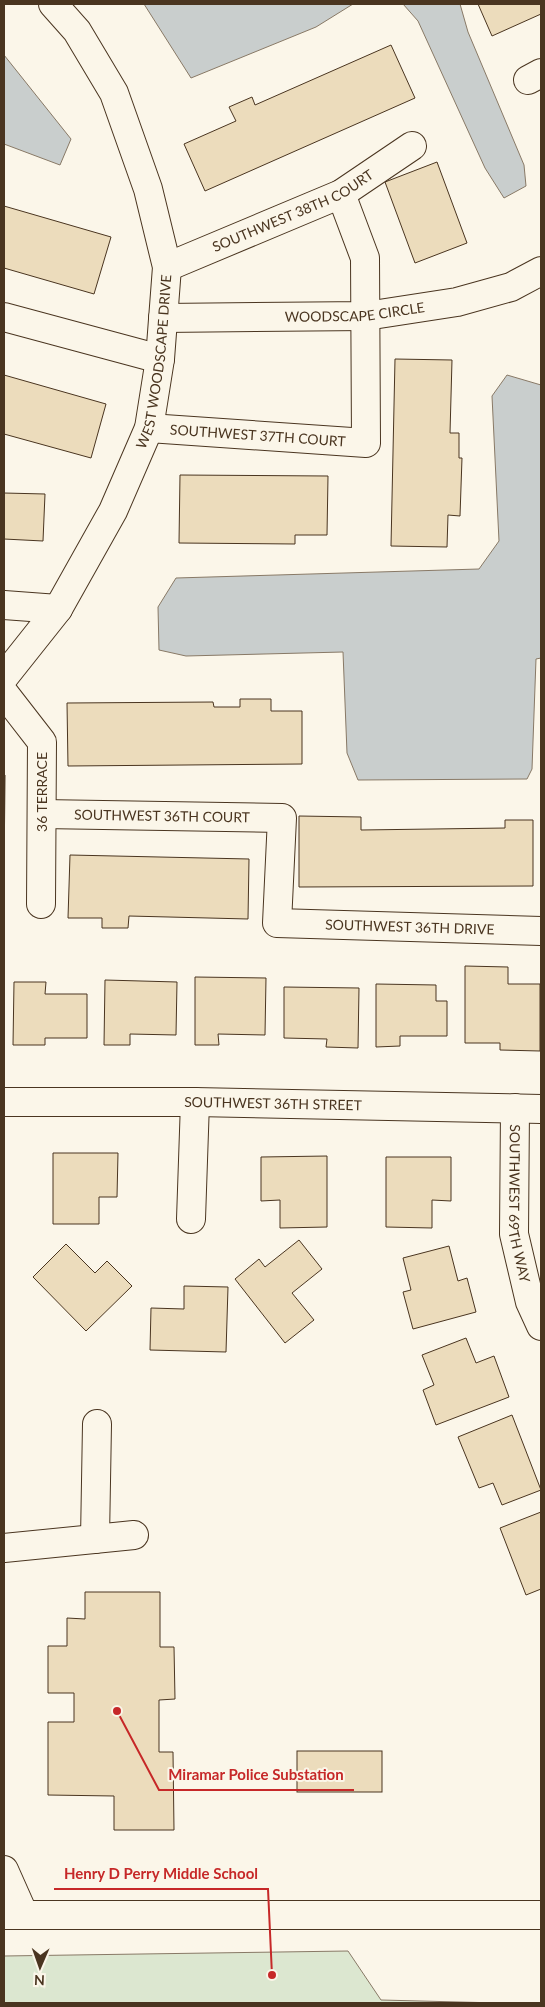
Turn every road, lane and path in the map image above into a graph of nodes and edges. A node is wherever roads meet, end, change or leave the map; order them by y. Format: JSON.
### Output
{"nodes":[{"id":1,"x":53,"y":4,"type":"edge"},
{"id":2,"x":412,"y":146,"type":"dead end"},
{"id":3,"x":341,"y":194,"type":"junction"},
{"id":4,"x":167,"y":267,"type":"junction"},
{"id":5,"x":541,"y":271,"type":"edge"},
{"id":6,"x":366,"y":316,"type":"junction"},
{"id":7,"x":4,"y":317,"type":"edge"},
{"id":8,"x":163,"y":318,"type":"junction"},
{"id":9,"x":160,"y":359,"type":"junction"},
{"id":10,"x":149,"y":428,"type":"junction"},
{"id":11,"x":4,"y":605,"type":"edge"},
{"id":12,"x":58,"y":609,"type":"junction"},
{"id":13,"x":4,"y":677,"type":"edge"},
{"id":14,"x":4,"y":693,"type":"edge"},
{"id":15,"x":42,"y":814,"type":"junction"},
{"id":16,"x":41,"y":904,"type":"dead end"},
{"id":17,"x":277,"y":923,"type":"joint"},
{"id":18,"x":541,"y":931,"type":"edge"},
{"id":19,"x":4,"y":1102,"type":"edge"},
{"id":20,"x":195,"y":1102,"type":"junction"},
{"id":21,"x":528,"y":1109,"type":"edge"},
{"id":22,"x":191,"y":1219,"type":"dead end"},
{"id":23,"x":541,"y":1326,"type":"edge"},
{"id":24,"x":97,"y":1424,"type":"dead end"},
{"id":25,"x":134,"y":1535,"type":"dead end"},
{"id":26,"x":95,"y":1539,"type":"junction"},
{"id":27,"x":4,"y":1548,"type":"edge"},
{"id":28,"x":4,"y":1870,"type":"edge"},
{"id":29,"x":14,"y":1915,"type":"edge"},
{"id":30,"x":541,"y":1916,"type":"edge"}],
"edges":[{"from":1,"to":4,"type":"street","name":"WEST WOODSCAPE DRIVE"},
{"from":2,"to":3,"type":"street","name":"SOUTHWEST 38TH COURT"},
{"from":3,"to":4,"type":"street","name":"SOUTHWEST 38TH COURT"},
{"from":3,"to":6,"type":"street"},
{"from":4,"to":8,"type":"street","name":"WEST WOODSCAPE DRIVE"},
{"from":5,"to":6,"type":"street","name":"WOODSCAPE CIRCLE"},
{"from":6,"to":8,"type":"street","name":"WOODSCAPE CIRCLE"},
{"from":6,"to":10,"type":"street","name":"SOUTHWEST 37TH COURT"},
{"from":7,"to":9,"type":"street"},
{"from":8,"to":9,"type":"street","name":"WEST WOODSCAPE DRIVE"},
{"from":9,"to":10,"type":"street","name":"WEST WOODSCAPE DRIVE"},
{"from":10,"to":12,"type":"street","name":"WEST WOODSCAPE DRIVE"},
{"from":11,"to":12,"type":"street"},
{"from":12,"to":13,"type":"street","name":"WEST WOODSCAPE DRIVE"},
{"from":14,"to":15,"type":"street","name":"36 TERRACE"},
{"from":15,"to":16,"type":"street","name":"36 TERRACE"},
{"from":15,"to":17,"type":"street","name":"SOUTHWEST 36TH COURT"},
{"from":17,"to":18,"type":"street","name":"SOUTHWEST 36TH DRIVE"},
{"from":19,"to":20,"type":"street","name":"SOUTHWEST 36TH STREET"},
{"from":20,"to":21,"type":"street","name":"SOUTHWEST 36TH STREET"},
{"from":20,"to":22,"type":"street"},
{"from":21,"to":23,"type":"street","name":"SOUTHWEST 69TH WAY"},
{"from":24,"to":26,"type":"street"},
{"from":25,"to":26,"type":"street"},
{"from":26,"to":27,"type":"street"},
{"from":28,"to":29,"type":"street"},
{"from":29,"to":30,"type":"street"}]}
